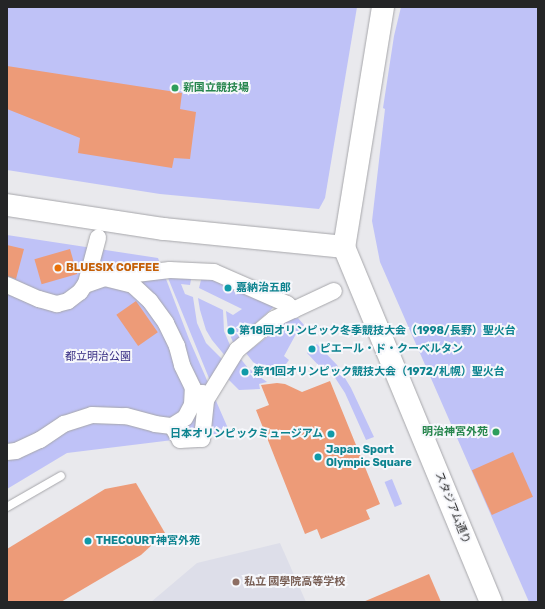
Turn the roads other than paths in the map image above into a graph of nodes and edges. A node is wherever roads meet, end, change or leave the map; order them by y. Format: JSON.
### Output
{"nodes":[{"id":1,"x":384,"y":7,"type":"edge"},
{"id":2,"x":7,"y":205,"type":"edge"},
{"id":3,"x":98,"y":238,"type":"dead end"},
{"id":4,"x":344,"y":247,"type":"junction"},
{"id":5,"x":106,"y":278,"type":"junction"},
{"id":6,"x":7,"y":285,"type":"edge"},
{"id":7,"x":85,"y":285,"type":"junction"},
{"id":8,"x":334,"y":291,"type":"dead end"},
{"id":9,"x":294,"y":310,"type":"junction"},
{"id":10,"x":199,"y":396,"type":"junction"},
{"id":11,"x":172,"y":426,"type":"junction"},
{"id":12,"x":7,"y":452,"type":"edge"},
{"id":13,"x":61,"y":476,"type":"dead end"},
{"id":14,"x":7,"y":506,"type":"edge"},
{"id":15,"x":491,"y":602,"type":"edge"}],
"edges":[{"from":1,"to":4,"type":"street"},
{"from":2,"to":4,"type":"street"},
{"from":3,"to":7,"type":"street"},
{"from":4,"to":15,"type":"street","name":"スタジアム通り"},
{"from":5,"to":7,"type":"street"},
{"from":5,"to":9,"type":"street"},
{"from":5,"to":10,"type":"street"},
{"from":6,"to":7,"type":"street"},
{"from":8,"to":9,"type":"street"},
{"from":9,"to":10,"type":"street"},
{"from":10,"to":11,"type":"street"},
{"from":10,"to":11,"type":"street"},
{"from":11,"to":12,"type":"street"},
{"from":13,"to":14,"type":"lane"}]}
